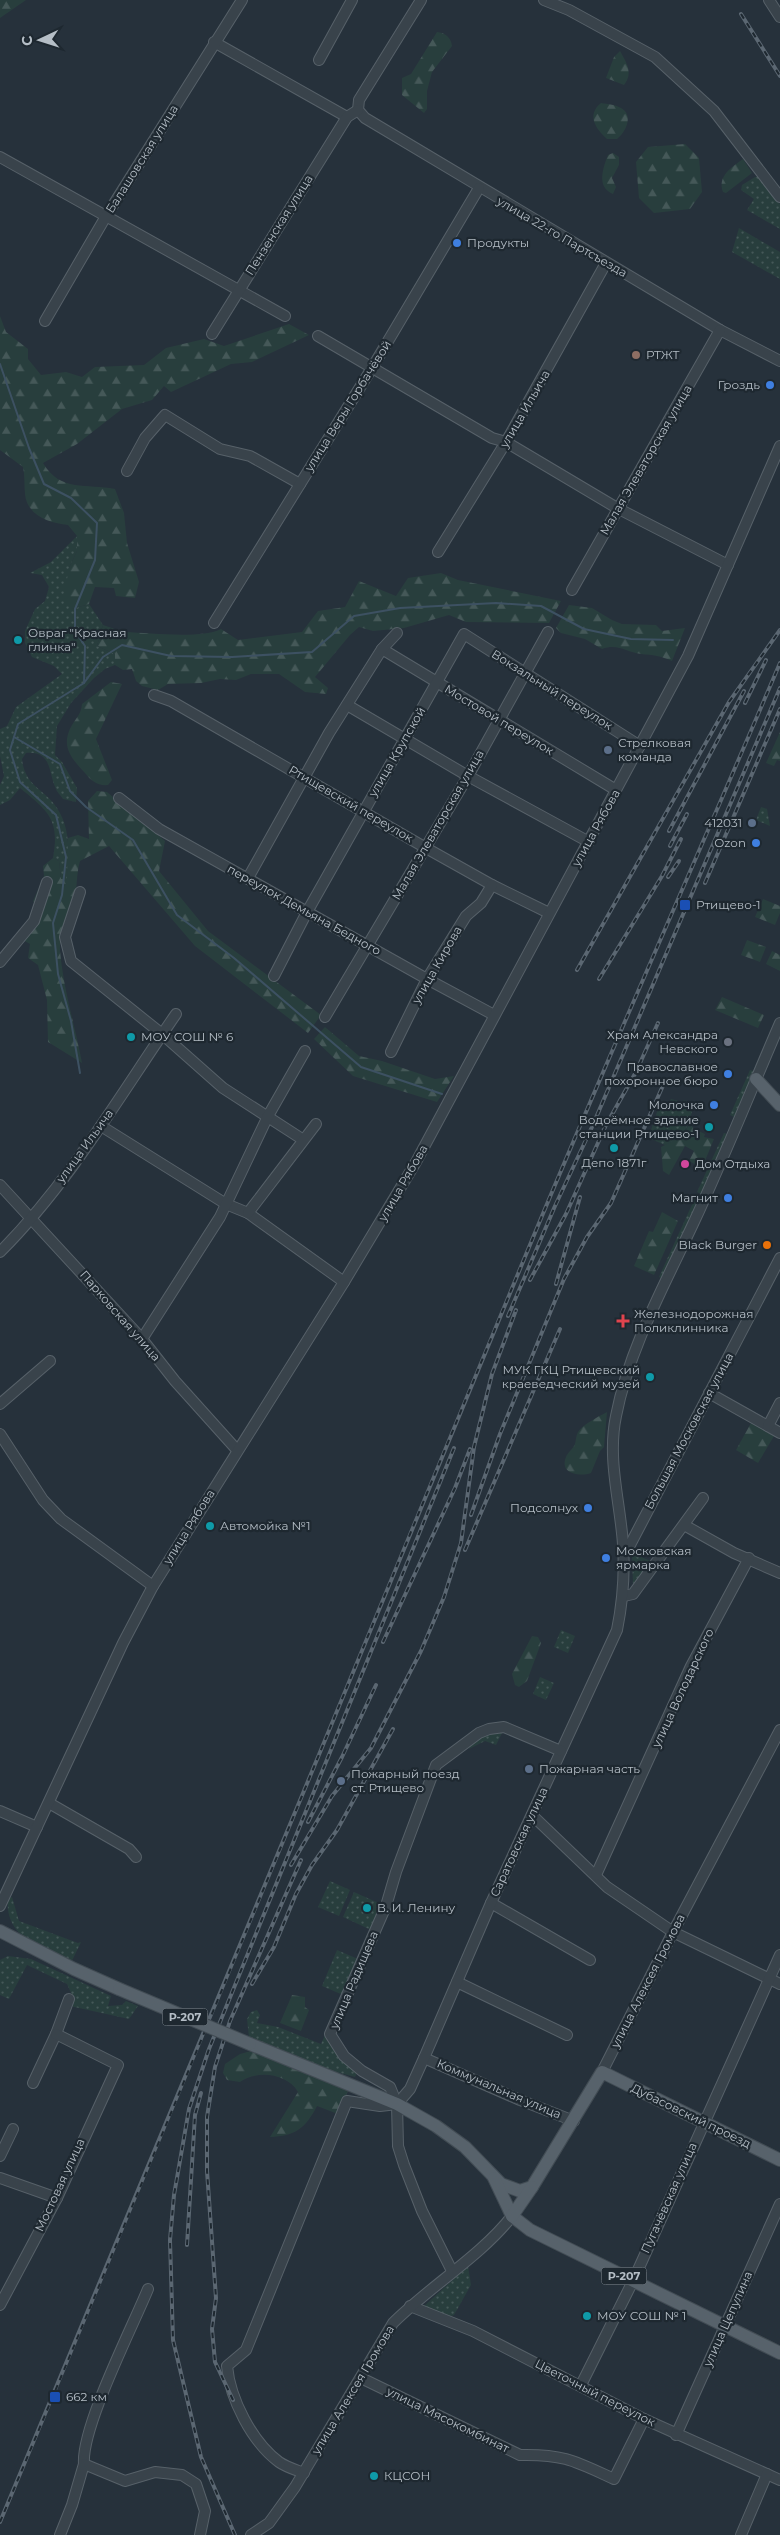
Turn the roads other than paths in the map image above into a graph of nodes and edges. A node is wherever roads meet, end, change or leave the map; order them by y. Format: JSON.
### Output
{"nodes":[{"id":1,"x":242,"y":0,"type":"edge"},
{"id":2,"x":352,"y":0,"type":"edge"},
{"id":3,"x":420,"y":0,"type":"edge"},
{"id":4,"x":544,"y":0,"type":"edge"},
{"id":5,"x":769,"y":0,"type":"edge"},
{"id":6,"x":780,"y":17,"type":"edge"},
{"id":7,"x":214,"y":42,"type":"junction"},
{"id":8,"x":319,"y":60,"type":"dead end"},
{"id":9,"x":358,"y":110,"type":"junction"},
{"id":10,"x":347,"y":117,"type":"junction"},
{"id":11,"x":0,"y":157,"type":"edge"},
{"id":12,"x":479,"y":188,"type":"junction"},
{"id":13,"x":780,"y":197,"type":"edge"},
{"id":14,"x":105,"y":218,"type":"junction"},
{"id":15,"x":606,"y":263,"type":"junction"},
{"id":16,"x":238,"y":290,"type":"junction"},
{"id":17,"x":285,"y":316,"type":"dead end"},
{"id":18,"x":45,"y":321,"type":"dead end"},
{"id":19,"x":720,"y":330,"type":"junction"},
{"id":20,"x":212,"y":334,"type":"dead end"},
{"id":21,"x":318,"y":336,"type":"dead end"},
{"id":22,"x":780,"y":361,"type":"edge"},
{"id":23,"x":372,"y":368,"type":"junction"},
{"id":24,"x":506,"y":442,"type":"junction"},
{"id":25,"x":780,"y":446,"type":"edge"},
{"id":26,"x":127,"y":471,"type":"dead end"},
{"id":27,"x":300,"y":484,"type":"junction"},
{"id":28,"x":617,"y":508,"type":"junction"},
{"id":29,"x":438,"y":552,"type":"dead end"},
{"id":30,"x":728,"y":565,"type":"junction"},
{"id":31,"x":572,"y":590,"type":"dead end"},
{"id":32,"x":214,"y":623,"type":"dead end"},
{"id":33,"x":548,"y":632,"type":"dead end"},
{"id":34,"x":397,"y":633,"type":"dead end"},
{"id":35,"x":464,"y":634,"type":"joint"},
{"id":36,"x":382,"y":649,"type":"junction"},
{"id":37,"x":525,"y":674,"type":"junction"},
{"id":38,"x":437,"y":683,"type":"junction"},
{"id":39,"x":154,"y":694,"type":"dead end"},
{"id":40,"x":347,"y":705,"type":"junction"},
{"id":41,"x":497,"y":720,"type":"junction"},
{"id":42,"x":405,"y":738,"type":"junction"},
{"id":43,"x":640,"y":746,"type":"junction"},
{"id":44,"x":468,"y":776,"type":"junction"},
{"id":45,"x":305,"y":777,"type":"junction"},
{"id":46,"x":616,"y":790,"type":"junction"},
{"id":47,"x":119,"y":798,"type":"dead end"},
{"id":48,"x":364,"y":810,"type":"junction"},
{"id":49,"x":589,"y":842,"type":"junction"},
{"id":50,"x":426,"y":848,"type":"junction"},
{"id":51,"x":248,"y":878,"type":"junction"},
{"id":52,"x":47,"y":882,"type":"dead end"},
{"id":53,"x":492,"y":885,"type":"junction"},
{"id":54,"x":80,"y":892,"type":"dead end"},
{"id":55,"x":307,"y":912,"type":"junction"},
{"id":56,"x":549,"y":913,"type":"junction"},
{"id":57,"x":369,"y":946,"type":"junction"},
{"id":58,"x":0,"y":962,"type":"edge"},
{"id":59,"x":274,"y":976,"type":"dead end"},
{"id":60,"x":427,"y":979,"type":"junction"},
{"id":61,"x":176,"y":1014,"type":"dead end"},
{"id":62,"x":494,"y":1015,"type":"junction"},
{"id":63,"x":325,"y":1017,"type":"dead end"},
{"id":64,"x":780,"y":1023,"type":"edge"},
{"id":65,"x":162,"y":1034,"type":"junction"},
{"id":66,"x":305,"y":1051,"type":"dead end"},
{"id":67,"x":391,"y":1052,"type":"dead end"},
{"id":68,"x":756,"y":1079,"type":"junction"},
{"id":69,"x":780,"y":1105,"type":"edge"},
{"id":70,"x":268,"y":1116,"type":"junction"},
{"id":71,"x":316,"y":1124,"type":"dead end"},
{"id":72,"x":101,"y":1126,"type":"junction"},
{"id":73,"x":302,"y":1140,"type":"junction"},
{"id":74,"x":0,"y":1185,"type":"edge"},
{"id":75,"x":226,"y":1204,"type":"junction"},
{"id":76,"x":248,"y":1213,"type":"junction"},
{"id":77,"x":32,"y":1219,"type":"junction"},
{"id":78,"x":0,"y":1252,"type":"edge"},
{"id":79,"x":780,"y":1258,"type":"edge"},
{"id":80,"x":344,"y":1282,"type":"junction"},
{"id":81,"x":142,"y":1339,"type":"junction"},
{"id":82,"x":50,"y":1361,"type":"dead end"},
{"id":83,"x":709,"y":1393,"type":"junction"},
{"id":84,"x":780,"y":1403,"type":"edge"},
{"id":85,"x":0,"y":1404,"type":"edge"},
{"id":86,"x":768,"y":1426,"type":"junction"},
{"id":87,"x":780,"y":1433,"type":"edge"},
{"id":88,"x":0,"y":1434,"type":"edge"},
{"id":89,"x":237,"y":1450,"type":"junction"},
{"id":90,"x":702,"y":1498,"type":"dead end"},
{"id":91,"x":684,"y":1525,"type":"junction"},
{"id":92,"x":623,"y":1544,"type":"junction"},
{"id":93,"x":749,"y":1558,"type":"junction"},
{"id":94,"x":780,"y":1573,"type":"edge"},
{"id":95,"x":153,"y":1586,"type":"junction"},
{"id":96,"x":624,"y":1596,"type":"junction"},
{"id":97,"x":780,"y":1730,"type":"edge"},
{"id":98,"x":561,"y":1751,"type":"junction"},
{"id":99,"x":49,"y":1803,"type":"junction"},
{"id":100,"x":0,"y":1811,"type":"edge"},
{"id":101,"x":532,"y":1815,"type":"junction"},
{"id":102,"x":37,"y":1827,"type":"junction"},
{"id":103,"x":136,"y":1858,"type":"dead end"},
{"id":104,"x":596,"y":1875,"type":"junction"},
{"id":105,"x":491,"y":1903,"type":"junction"},
{"id":106,"x":0,"y":1906,"type":"edge"},
{"id":107,"x":0,"y":1931,"type":"edge"},
{"id":108,"x":673,"y":1932,"type":"junction"},
{"id":109,"x":780,"y":1955,"type":"edge"},
{"id":110,"x":590,"y":1960,"type":"dead end"},
{"id":111,"x":769,"y":1978,"type":"junction"},
{"id":112,"x":457,"y":1982,"type":"junction"},
{"id":113,"x":780,"y":1984,"type":"edge"},
{"id":114,"x":69,"y":2000,"type":"dead end"},
{"id":115,"x":56,"y":2034,"type":"junction"},
{"id":116,"x":567,"y":2035,"type":"dead end"},
{"id":117,"x":424,"y":2058,"type":"junction"},
{"id":118,"x":602,"y":2072,"type":"junction"},
{"id":119,"x":33,"y":2083,"type":"dead end"},
{"id":120,"x":397,"y":2104,"type":"junction"},
{"id":121,"x":574,"y":2121,"type":"junction"},
{"id":122,"x":703,"y":2122,"type":"junction"},
{"id":123,"x":12,"y":2129,"type":"dead end"},
{"id":124,"x":0,"y":2156,"type":"edge"},
{"id":125,"x":780,"y":2160,"type":"edge"},
{"id":126,"x":491,"y":2174,"type":"junction"},
{"id":127,"x":0,"y":2178,"type":"edge"},
{"id":128,"x":532,"y":2187,"type":"junction"},
{"id":129,"x":57,"y":2198,"type":"junction"},
{"id":130,"x":780,"y":2204,"type":"edge"},
{"id":131,"x":512,"y":2216,"type":"junction"},
{"id":132,"x":452,"y":2271,"type":"junction"},
{"id":133,"x":633,"y":2281,"type":"junction"},
{"id":134,"x":148,"y":2289,"type":"dead end"},
{"id":135,"x":0,"y":2305,"type":"edge"},
{"id":136,"x":410,"y":2306,"type":"junction"},
{"id":137,"x":724,"y":2326,"type":"junction"},
{"id":138,"x":780,"y":2353,"type":"edge"},
{"id":139,"x":362,"y":2378,"type":"junction"},
{"id":140,"x":581,"y":2385,"type":"junction"},
{"id":141,"x":644,"y":2420,"type":"junction"},
{"id":142,"x":676,"y":2435,"type":"junction"},
{"id":143,"x":84,"y":2464,"type":"junction"},
{"id":144,"x":304,"y":2473,"type":"junction"},
{"id":145,"x":767,"y":2474,"type":"junction"},
{"id":146,"x":780,"y":2480,"type":"edge"},
{"id":147,"x":60,"y":2535,"type":"edge"},
{"id":148,"x":200,"y":2535,"type":"edge"},
{"id":149,"x":251,"y":2535,"type":"edge"},
{"id":150,"x":742,"y":2535,"type":"edge"}],
"edges":[{"from":1,"to":7,"type":"street","name":"Балашовская улица"},
{"from":2,"to":8,"type":"street"},
{"from":3,"to":9,"type":"street"},
{"from":4,"to":13,"type":"street"},
{"from":5,"to":6,"type":"street"},
{"from":7,"to":10,"type":"street"},
{"from":7,"to":14,"type":"street","name":"Балашовская улица"},
{"from":9,"to":10,"type":"street"},
{"from":9,"to":12,"type":"street","name":"улица 22-го Партсъезда"},
{"from":10,"to":16,"type":"street","name":"Пензенская улица"},
{"from":11,"to":14,"type":"street"},
{"from":12,"to":15,"type":"street","name":"улица 22-го Партсъезда"},
{"from":12,"to":23,"type":"street","name":"улица Веры Горбачёвой"},
{"from":14,"to":16,"type":"street"},
{"from":14,"to":18,"type":"street","name":"Балашовская улица"},
{"from":15,"to":19,"type":"street","name":"улица 22-го Партсъезда"},
{"from":15,"to":24,"type":"street","name":"улица Ильича"},
{"from":16,"to":17,"type":"street"},
{"from":16,"to":20,"type":"street","name":"Пензенская улица"},
{"from":19,"to":22,"type":"street","name":"улица 22-го Партсъезда"},
{"from":19,"to":28,"type":"street","name":"Малая Элеваторская улица"},
{"from":21,"to":23,"type":"street"},
{"from":23,"to":24,"type":"street"},
{"from":23,"to":27,"type":"street","name":"улица Веры Горбачёвой"},
{"from":24,"to":28,"type":"street"},
{"from":24,"to":29,"type":"street","name":"улица Ильича"},
{"from":25,"to":30,"type":"street","name":"улица Рябова"},
{"from":26,"to":27,"type":"street"},
{"from":27,"to":32,"type":"street","name":"улица Веры Горбачёвой"},
{"from":28,"to":30,"type":"street"},
{"from":28,"to":31,"type":"street","name":"Малая Элеваторская улица"},
{"from":30,"to":43,"type":"street","name":"улица Рябова"},
{"from":33,"to":37,"type":"street","name":"Малая Элеваторская улица"},
{"from":34,"to":36,"type":"street"},
{"from":35,"to":37,"type":"street","name":"Вокзальный переулок"},
{"from":35,"to":38,"type":"street","name":"улица Крупской"},
{"from":36,"to":38,"type":"street","name":"Мостовой переулок"},
{"from":36,"to":40,"type":"street"},
{"from":37,"to":41,"type":"street","name":"Малая Элеваторская улица"},
{"from":37,"to":43,"type":"street","name":"Вокзальный переулок"},
{"from":38,"to":41,"type":"street","name":"Мостовой переулок"},
{"from":38,"to":42,"type":"street","name":"улица Крупской"},
{"from":39,"to":45,"type":"street","name":"Ртищевский переулок"},
{"from":40,"to":42,"type":"street"},
{"from":40,"to":45,"type":"street"},
{"from":41,"to":44,"type":"street","name":"Малая Элеваторская улица"},
{"from":41,"to":46,"type":"street","name":"Мостовой переулок"},
{"from":42,"to":44,"type":"street"},
{"from":42,"to":48,"type":"street","name":"улица Крупской"},
{"from":43,"to":46,"type":"street","name":"улица Рябова"},
{"from":44,"to":49,"type":"street"},
{"from":44,"to":50,"type":"street","name":"Малая Элеваторская улица"},
{"from":45,"to":48,"type":"street","name":"Ртищевский переулок"},
{"from":45,"to":51,"type":"street"},
{"from":46,"to":49,"type":"street","name":"улица Рябова"},
{"from":47,"to":51,"type":"street","name":"переулок Демьяна Бедного"},
{"from":48,"to":50,"type":"street","name":"Ртищевский переулок"},
{"from":48,"to":55,"type":"street","name":"улица Крупской"},
{"from":49,"to":56,"type":"street","name":"улица Рябова"},
{"from":50,"to":53,"type":"street","name":"Ртищевский переулок"},
{"from":50,"to":57,"type":"street","name":"Малая Элеваторская улица"},
{"from":51,"to":55,"type":"street","name":"переулок Демьяна Бедного"},
{"from":52,"to":58,"type":"street"},
{"from":53,"to":56,"type":"street","name":"Ртищевский переулок"},
{"from":53,"to":60,"type":"street","name":"улица Кирова"},
{"from":54,"to":65,"type":"street"},
{"from":55,"to":57,"type":"street","name":"переулок Демьяна Бедного"},
{"from":55,"to":59,"type":"street","name":"улица Крупской"},
{"from":56,"to":62,"type":"street","name":"улица Рябова"},
{"from":57,"to":60,"type":"street","name":"переулок Демьяна Бедного"},
{"from":57,"to":63,"type":"street","name":"Малая Элеваторская улица"},
{"from":60,"to":62,"type":"street","name":"переулок Демьяна Бедного"},
{"from":60,"to":67,"type":"street","name":"улица Кирова"},
{"from":61,"to":65,"type":"street","name":"улица Ильича"},
{"from":62,"to":80,"type":"street","name":"улица Рябова"},
{"from":64,"to":68,"type":"street","name":"Саратовская улица"},
{"from":65,"to":70,"type":"street"},
{"from":65,"to":72,"type":"street","name":"улица Ильича"},
{"from":66,"to":70,"type":"street"},
{"from":68,"to":69,"type":"main road"},
{"from":68,"to":92,"type":"street","name":"Саратовская улица"},
{"from":70,"to":73,"type":"street"},
{"from":70,"to":75,"type":"street"},
{"from":71,"to":73,"type":"street"},
{"from":72,"to":75,"type":"street"},
{"from":72,"to":77,"type":"street","name":"улица Ильича"},
{"from":73,"to":76,"type":"street"},
{"from":74,"to":77,"type":"street","name":"Парковская улица"},
{"from":75,"to":76,"type":"street"},
{"from":75,"to":81,"type":"street"},
{"from":76,"to":80,"type":"street"},
{"from":77,"to":78,"type":"street","name":"улица Ильича"},
{"from":77,"to":81,"type":"street","name":"Парковская улица"},
{"from":79,"to":83,"type":"street","name":"Большая Московская улица"},
{"from":80,"to":89,"type":"street","name":"улица Рябова"},
{"from":81,"to":89,"type":"street","name":"Парковская улица"},
{"from":82,"to":85,"type":"street"},
{"from":83,"to":86,"type":"street"},
{"from":83,"to":92,"type":"street","name":"Большая Московская улица"},
{"from":84,"to":86,"type":"street"},
{"from":86,"to":87,"type":"street"},
{"from":88,"to":95,"type":"street"},
{"from":89,"to":95,"type":"street","name":"улица Рябова"},
{"from":90,"to":91,"type":"street"},
{"from":91,"to":93,"type":"street"},
{"from":91,"to":96,"type":"street"},
{"from":92,"to":96,"type":"street","name":"Саратовская улица"},
{"from":93,"to":94,"type":"street"},
{"from":93,"to":104,"type":"street","name":"улица Володарского"},
{"from":95,"to":99,"type":"street","name":"улица Рябова"},
{"from":96,"to":98,"type":"street","name":"Саратовская улица"},
{"from":97,"to":108,"type":"street","name":"улица Алексея Громова"},
{"from":98,"to":101,"type":"street","name":"Саратовская улица"},
{"from":98,"to":120,"type":"street","name":"улица Радищева"},
{"from":99,"to":102,"type":"street","name":"улица Рябова"},
{"from":99,"to":103,"type":"street"},
{"from":100,"to":102,"type":"street"},
{"from":101,"to":104,"type":"street"},
{"from":101,"to":105,"type":"street","name":"Саратовская улица"},
{"from":102,"to":106,"type":"street","name":"улица Рябова"},
{"from":104,"to":108,"type":"street"},
{"from":105,"to":110,"type":"street"},
{"from":105,"to":112,"type":"street","name":"Саратовская улица"},
{"from":107,"to":120,"type":"main road","number":"Р-207","bridge":true},
{"from":108,"to":111,"type":"street"},
{"from":108,"to":118,"type":"street","name":"улица Алексея Громова"},
{"from":109,"to":111,"type":"street","name":"Пугачёвская улица"},
{"from":111,"to":113,"type":"street"},
{"from":111,"to":122,"type":"street","name":"Пугачёвская улица"},
{"from":112,"to":116,"type":"street"},
{"from":112,"to":117,"type":"street","name":"Саратовская улица"},
{"from":114,"to":115,"type":"street"},
{"from":115,"to":119,"type":"street"},
{"from":115,"to":129,"type":"street","name":"Мостовая улица"},
{"from":117,"to":120,"type":"street","name":"Саратовская улица"},
{"from":117,"to":121,"type":"street","name":"Коммунальная улица"},
{"from":118,"to":121,"type":"main road","name":"улица Алексея Громова"},
{"from":118,"to":122,"type":"main road","name":"Дубасовский проезд"},
{"from":120,"to":126,"type":"main road","number":"Р-207"},
{"from":120,"to":132,"type":"street"},
{"from":120,"to":144,"type":"street"},
{"from":121,"to":128,"type":"main road","name":"улица Алексея Громова"},
{"from":122,"to":125,"type":"main road","name":"Дубасовский проезд"},
{"from":122,"to":133,"type":"street","name":"Пугачёвская улица"},
{"from":123,"to":124,"type":"street"},
{"from":126,"to":128,"type":"main road","number":"Р-207"},
{"from":126,"to":131,"type":"main road","number":"Р-207"},
{"from":127,"to":129,"type":"street"},
{"from":128,"to":131,"type":"main road","name":"улица Алексея Громова"},
{"from":129,"to":135,"type":"street","name":"Мостовая улица"},
{"from":130,"to":137,"type":"street","name":"улица Цепулина"},
{"from":131,"to":132,"type":"street","name":"улица Алексея Громова"},
{"from":131,"to":133,"type":"main road","number":"Р-207"},
{"from":132,"to":136,"type":"street","name":"улица Алексея Громова"},
{"from":133,"to":137,"type":"main road","number":"Р-207"},
{"from":133,"to":140,"type":"street","name":"Пугачёвская улица"},
{"from":134,"to":143,"type":"street"},
{"from":136,"to":139,"type":"street","name":"улица Алексея Громова"},
{"from":136,"to":140,"type":"street","name":"Цветочный переулок"},
{"from":137,"to":138,"type":"main road","number":"Р-207"},
{"from":137,"to":142,"type":"street","name":"улица Цепулина"},
{"from":139,"to":141,"type":"street","name":"улица Мясокомбинат"},
{"from":139,"to":144,"type":"street","name":"улица Алексея Громова"},
{"from":140,"to":141,"type":"street","name":"Цветочный переулок"},
{"from":141,"to":142,"type":"street","name":"Цветочный переулок"},
{"from":142,"to":145,"type":"street","name":"Цветочный переулок"},
{"from":143,"to":147,"type":"street"},
{"from":143,"to":148,"type":"street"},
{"from":144,"to":149,"type":"street","name":"улица Алексея Громова"},
{"from":145,"to":146,"type":"street","name":"Цветочный переулок"},
{"from":145,"to":150,"type":"street"}]}
